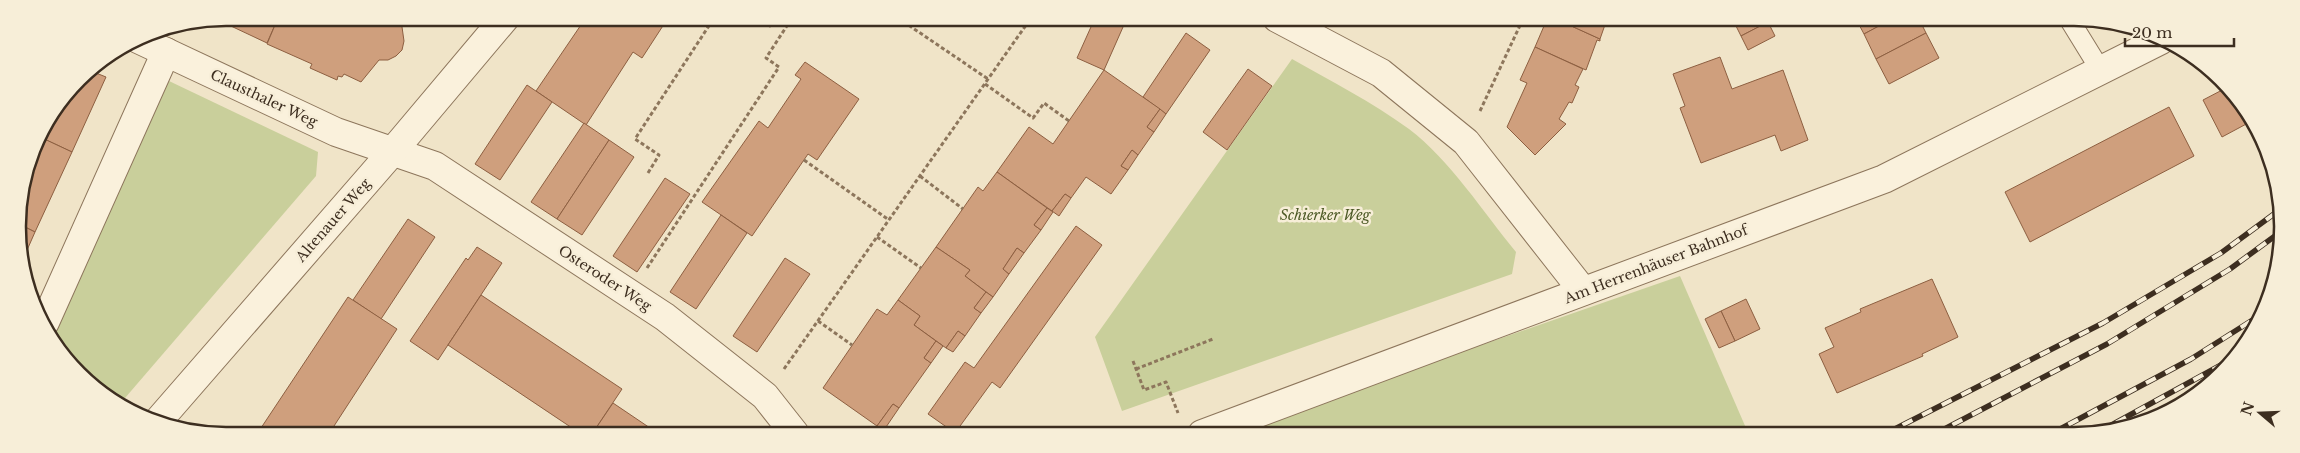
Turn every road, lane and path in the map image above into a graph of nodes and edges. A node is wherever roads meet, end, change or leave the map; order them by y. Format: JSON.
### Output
{"nodes":[{"id":1,"x":497,"y":26,"type":"edge"},
{"id":2,"x":709,"y":26,"type":"edge"},
{"id":3,"x":786,"y":26,"type":"edge"},
{"id":4,"x":910,"y":26,"type":"edge"},
{"id":5,"x":1024,"y":26,"type":"edge"},
{"id":6,"x":1295,"y":26,"type":"edge"},
{"id":7,"x":1520,"y":26,"type":"edge"},
{"id":8,"x":2073,"y":26,"type":"edge"},
{"id":9,"x":146,"y":43,"type":"edge"},
{"id":10,"x":2155,"y":43,"type":"edge"},
{"id":11,"x":166,"y":52,"type":"junction"},
{"id":12,"x":2101,"y":72,"type":"junction"},
{"id":13,"x":988,"y":79,"type":"junction"},
{"id":14,"x":985,"y":84,"type":"junction"},
{"id":15,"x":1069,"y":121,"type":"dead end"},
{"id":16,"x":1466,"y":142,"type":"junction"},
{"id":17,"x":393,"y":151,"type":"junction"},
{"id":18,"x":804,"y":160,"type":"dead end"},
{"id":19,"x":648,"y":172,"type":"dead end"},
{"id":20,"x":920,"y":176,"type":"junction"},
{"id":21,"x":963,"y":208,"type":"dead end"},
{"id":22,"x":889,"y":220,"type":"junction"},
{"id":23,"x":877,"y":237,"type":"junction"},
{"id":24,"x":921,"y":268,"type":"dead end"},
{"id":25,"x":1583,"y":292,"type":"junction"},
{"id":26,"x":630,"y":294,"type":"junction"},
{"id":27,"x":48,"y":316,"type":"edge"},
{"id":28,"x":818,"y":321,"type":"junction"},
{"id":29,"x":1213,"y":338,"type":"dead end"},
{"id":30,"x":852,"y":345,"type":"dead end"},
{"id":31,"x":1132,"y":360,"type":"dead end"},
{"id":32,"x":1136,"y":369,"type":"junction"},
{"id":33,"x":765,"y":396,"type":"junction"},
{"id":34,"x":163,"y":416,"type":"edge"},
{"id":35,"x":1180,"y":417,"type":"dead end"},
{"id":36,"x":789,"y":427,"type":"edge"},
{"id":37,"x":1221,"y":427,"type":"edge"}],
"edges":[{"from":1,"to":17,"type":"street","name":"Altenauer Weg"},
{"from":2,"to":19,"type":"path"},
{"from":3,"to":26,"type":"path"},
{"from":4,"to":13,"type":"path"},
{"from":5,"to":13,"type":"path"},
{"from":6,"to":16,"type":"street"},
{"from":7,"to":16,"type":"path"},
{"from":8,"to":12,"type":"lane"},
{"from":9,"to":11,"type":"street","name":"Clausthaler Weg"},
{"from":10,"to":12,"type":"street","name":"Am Herrenhäuser Bahnhof"},
{"from":11,"to":17,"type":"street","name":"Clausthaler Weg"},
{"from":11,"to":27,"type":"street"},
{"from":12,"to":25,"type":"street","name":"Am Herrenhäuser Bahnhof"},
{"from":13,"to":14,"type":"path"},
{"from":14,"to":15,"type":"path"},
{"from":14,"to":20,"type":"path"},
{"from":16,"to":25,"type":"street"},
{"from":17,"to":26,"type":"street","name":"Osteroder Weg"},
{"from":17,"to":34,"type":"street","name":"Altenauer Weg"},
{"from":18,"to":22,"type":"path"},
{"from":20,"to":21,"type":"path"},
{"from":20,"to":22,"type":"path"},
{"from":22,"to":23,"type":"path"},
{"from":23,"to":24,"type":"path"},
{"from":23,"to":28,"type":"path"},
{"from":25,"to":37,"type":"street","name":"Am Herrenhäuser Bahnhof"},
{"from":26,"to":33,"type":"street","name":"Osteroder Weg"},
{"from":28,"to":30,"type":"path"},
{"from":28,"to":33,"type":"path"},
{"from":29,"to":32,"type":"path"},
{"from":31,"to":32,"type":"path"},
{"from":32,"to":35,"type":"path"},
{"from":33,"to":36,"type":"street","name":"Osteroder Weg"}]}
